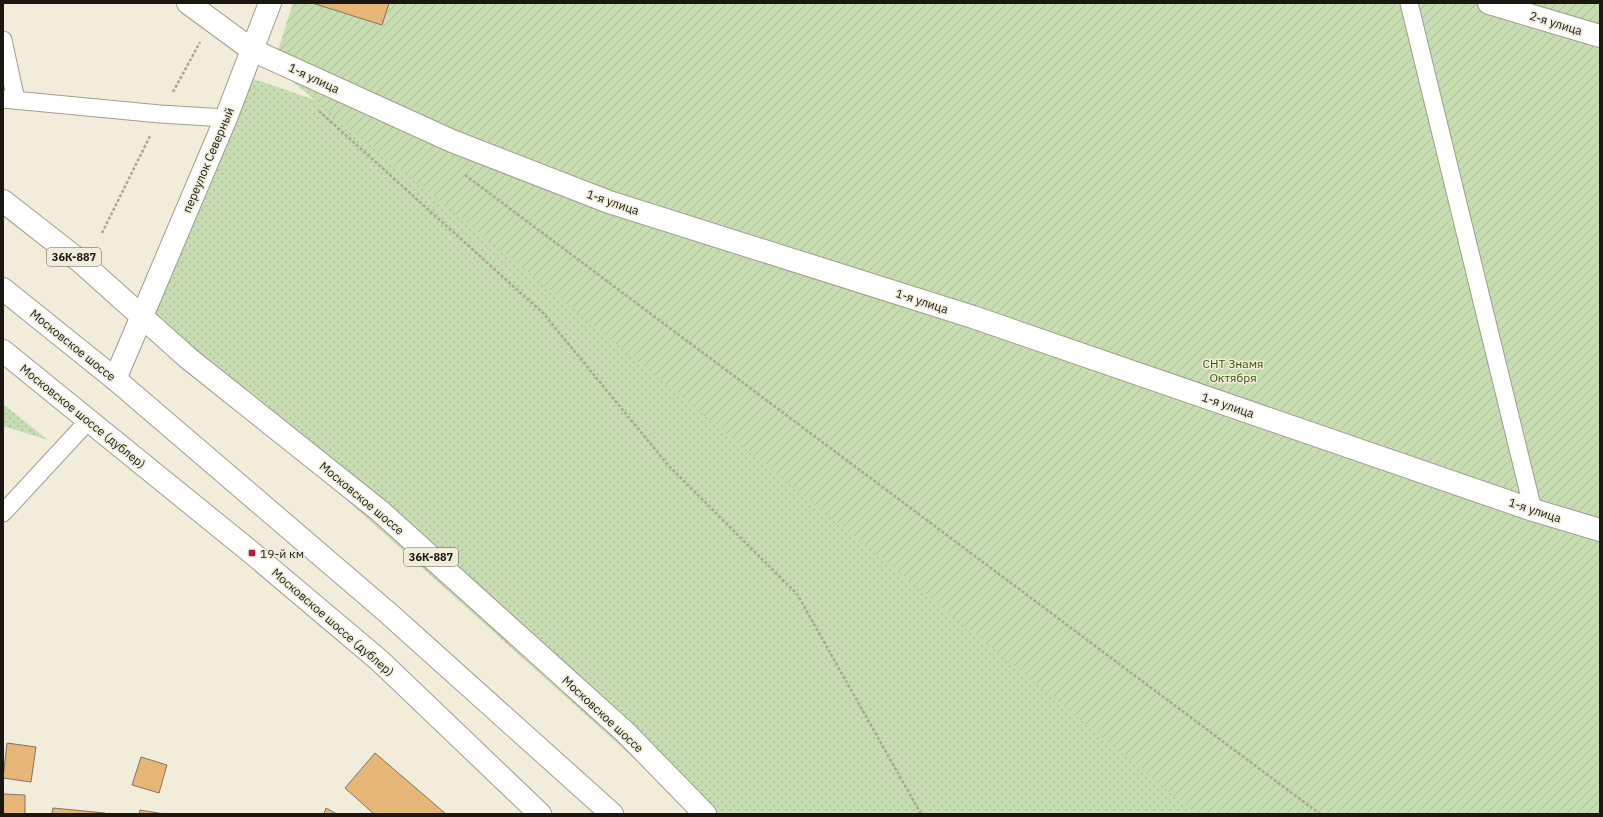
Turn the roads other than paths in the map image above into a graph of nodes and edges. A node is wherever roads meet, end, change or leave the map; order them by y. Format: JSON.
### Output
{"nodes":[{"id":1,"x":188,"y":3,"type":"edge"},
{"id":2,"x":270,"y":3,"type":"edge"},
{"id":3,"x":1409,"y":3,"type":"edge"},
{"id":4,"x":1489,"y":3,"type":"edge"},
{"id":5,"x":1600,"y":36,"type":"edge"},
{"id":6,"x":3,"y":40,"type":"edge"},
{"id":7,"x":252,"y":50,"type":"junction"},
{"id":8,"x":10,"y":100,"type":"edge"},
{"id":9,"x":226,"y":118,"type":"junction"},
{"id":10,"x":3,"y":202,"type":"edge"},
{"id":11,"x":3,"y":289,"type":"edge"},
{"id":12,"x":142,"y":316,"type":"junction"},
{"id":13,"x":3,"y":351,"type":"edge"},
{"id":14,"x":115,"y":379,"type":"junction"},
{"id":15,"x":89,"y":420,"type":"junction"},
{"id":16,"x":1533,"y":510,"type":"junction"},
{"id":17,"x":3,"y":513,"type":"edge"},
{"id":18,"x":1600,"y":530,"type":"edge"},
{"id":19,"x":540,"y":814,"type":"edge"},
{"id":20,"x":612,"y":814,"type":"edge"},
{"id":21,"x":705,"y":814,"type":"edge"}],
"edges":[{"from":1,"to":7,"type":"street","name":"1-я улица"},
{"from":2,"to":7,"type":"street","name":"переулок Северный"},
{"from":3,"to":16,"type":"lane"},
{"from":4,"to":5,"type":"street","name":"2-я улица"},
{"from":6,"to":8,"type":"lane"},
{"from":7,"to":9,"type":"street","name":"переулок Северный"},
{"from":7,"to":16,"type":"street","name":"1-я улица"},
{"from":8,"to":9,"type":"lane"},
{"from":9,"to":12,"type":"street","name":"переулок Северный"},
{"from":10,"to":12,"type":"street","name":"Московское шоссе","number":"36К-887"},
{"from":11,"to":14,"type":"street","name":"Московское шоссе"},
{"from":12,"to":14,"type":"street","name":"переулок Северный"},
{"from":12,"to":21,"type":"street","name":"Московское шоссе","number":"36К-887"},
{"from":13,"to":15,"type":"street","name":"Московское шоссе (дублер)"},
{"from":14,"to":20,"type":"street","name":"Московское шоссе"},
{"from":15,"to":17,"type":"lane"},
{"from":15,"to":19,"type":"street","name":"Московское шоссе (дублер)"},
{"from":16,"to":18,"type":"street","name":"1-я улица"}]}
